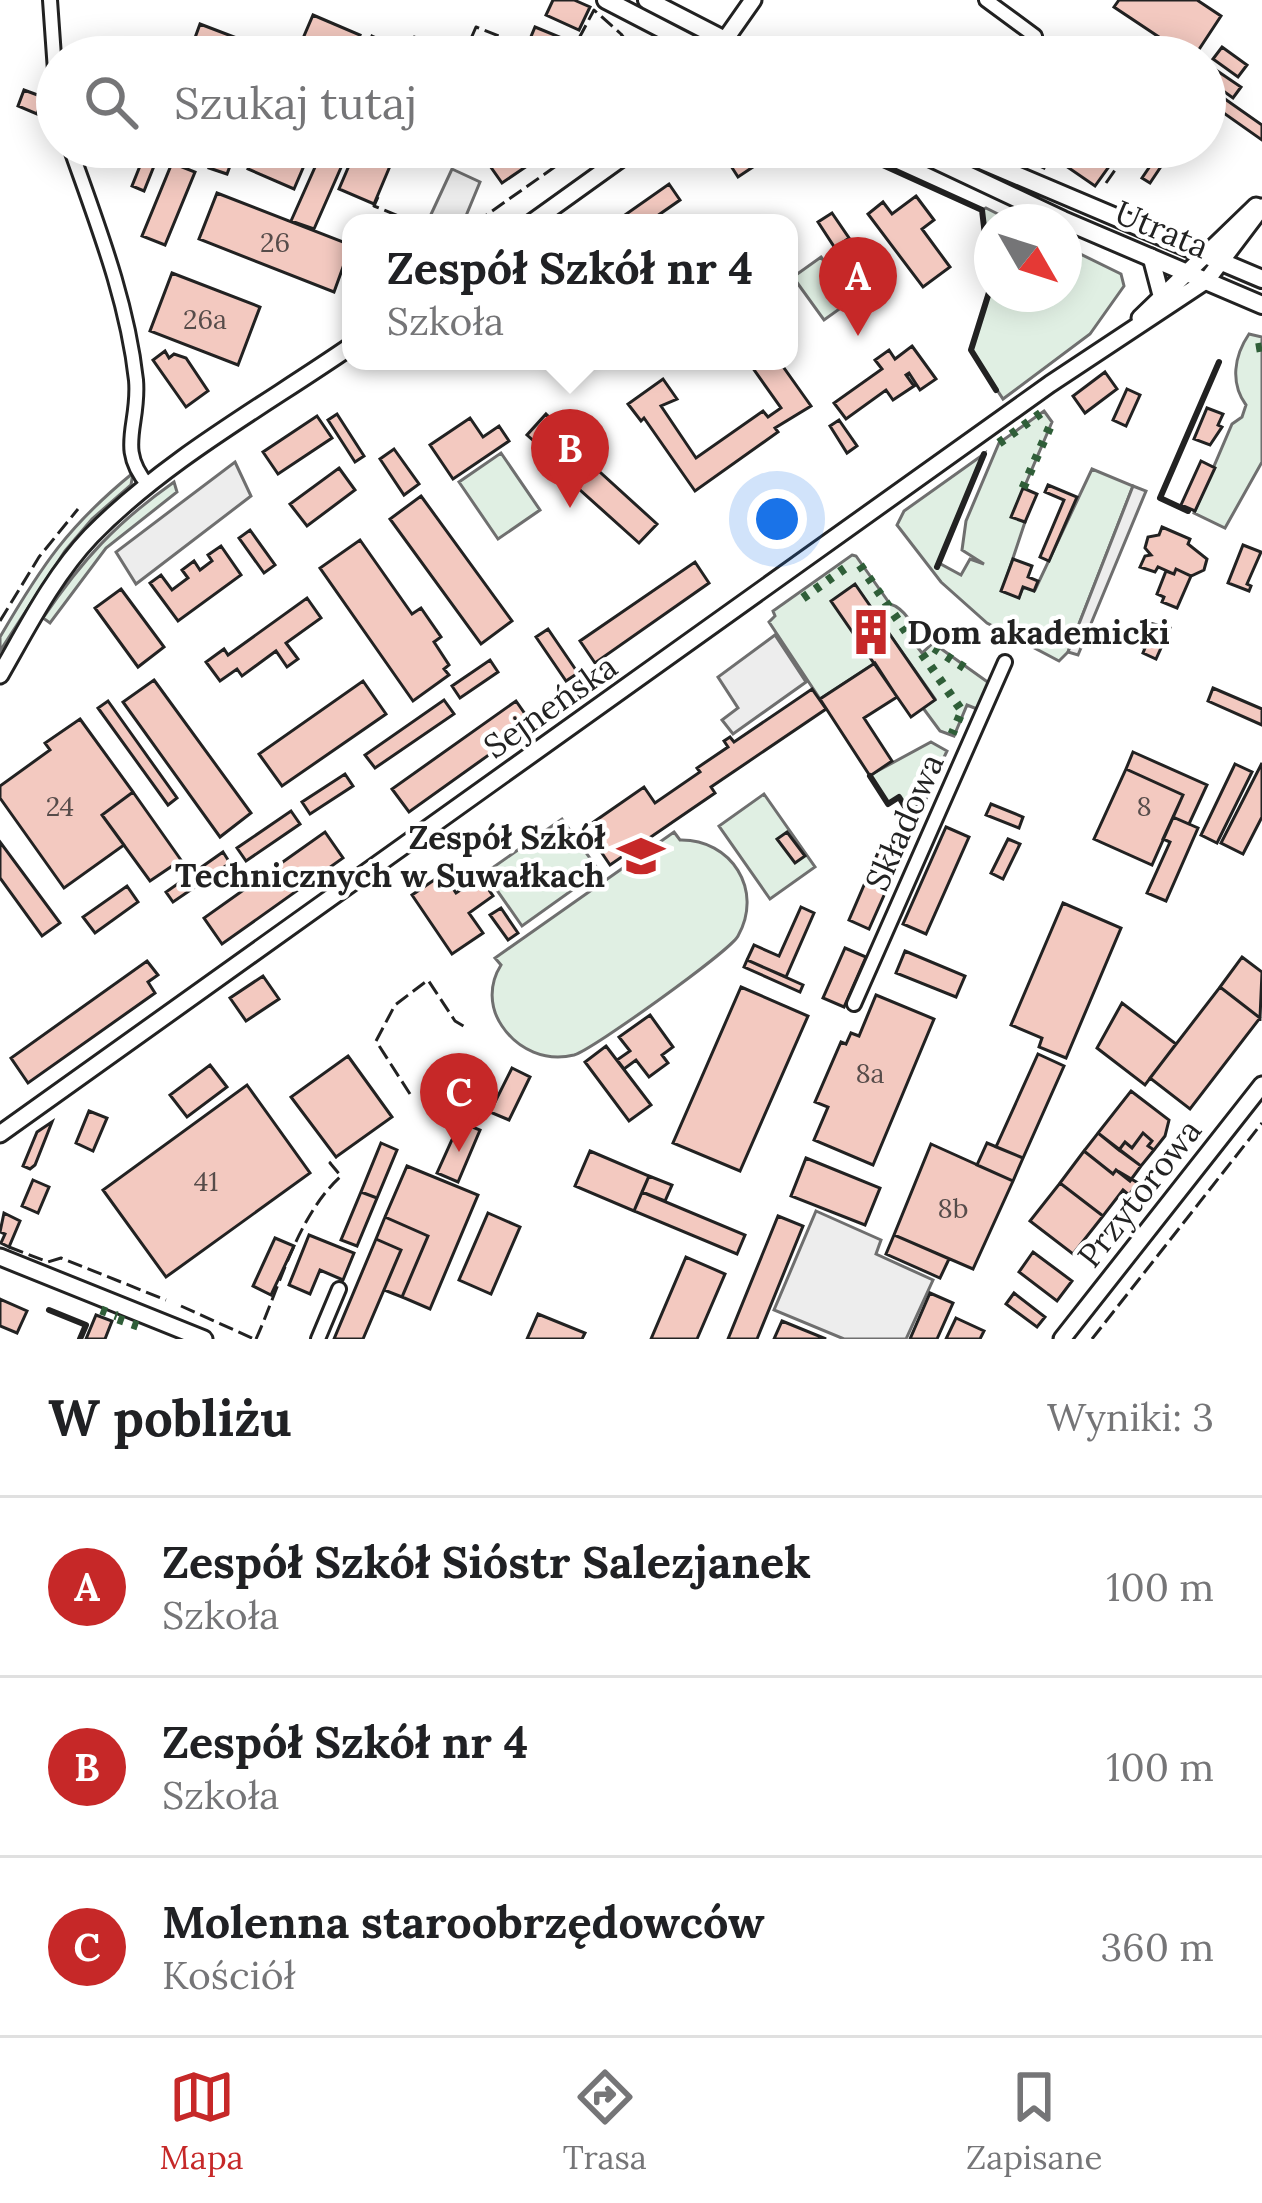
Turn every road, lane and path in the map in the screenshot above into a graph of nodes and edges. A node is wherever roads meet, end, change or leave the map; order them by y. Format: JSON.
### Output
{"nodes":[{"id":1,"x":50,"y":0,"type":"edge"},
{"id":2,"x":606,"y":0,"type":"edge"},
{"id":3,"x":647,"y":0,"type":"edge"},
{"id":4,"x":753,"y":0,"type":"edge"},
{"id":5,"x":986,"y":0,"type":"edge"},
{"id":6,"x":53,"y":36,"type":"edge"},
{"id":7,"x":681,"y":36,"type":"edge"},
{"id":8,"x":695,"y":36,"type":"edge"},
{"id":9,"x":729,"y":36,"type":"edge"},
{"id":10,"x":1035,"y":36,"type":"dead end"},
{"id":11,"x":77,"y":168,"type":"edge"},
{"id":12,"x":608,"y":168,"type":"edge"},
{"id":13,"x":953,"y":168,"type":"edge"},
{"id":14,"x":1001,"y":168,"type":"edge"},
{"id":15,"x":1262,"y":204,"type":"edge"},
{"id":16,"x":544,"y":214,"type":"edge"},
{"id":17,"x":1151,"y":257,"type":"junction"},
{"id":18,"x":1216,"y":257,"type":"junction"},
{"id":19,"x":1189,"y":272,"type":"junction"},
{"id":20,"x":1262,"y":279,"type":"edge"},
{"id":21,"x":1207,"y":280,"type":"junction"},
{"id":22,"x":1161,"y":295,"type":"junction"},
{"id":23,"x":1262,"y":305,"type":"edge"},
{"id":24,"x":1134,"y":326,"type":"junction"},
{"id":25,"x":342,"y":352,"type":"edge"},
{"id":26,"x":148,"y":485,"type":"junction"},
{"id":27,"x":1005,"y":662,"type":"dead end"},
{"id":28,"x":0,"y":675,"type":"edge"},
{"id":29,"x":854,"y":1004,"type":"dead end"},
{"id":30,"x":1262,"y":1085,"type":"edge"},
{"id":31,"x":0,"y":1134,"type":"edge"},
{"id":32,"x":0,"y":1257,"type":"edge"},
{"id":33,"x":339,"y":1289,"type":"dead end"},
{"id":34,"x":204,"y":1339,"type":"edge"},
{"id":35,"x":318,"y":1339,"type":"edge"},
{"id":36,"x":1062,"y":1339,"type":"edge"}],
"edges":[{"from":1,"to":6,"type":"street"},
{"from":2,"to":7,"type":"main road"},
{"from":3,"to":8,"type":"main road"},
{"from":4,"to":9,"type":"street"},
{"from":5,"to":10,"type":"street"},
{"from":11,"to":26,"type":"street"},
{"from":12,"to":16,"type":"street"},
{"from":13,"to":17,"type":"main road","name":"Utrata"},
{"from":14,"to":18,"type":"main road","name":"Utrata"},
{"from":15,"to":18,"type":"street","name":"Sejneńska"},
{"from":17,"to":19,"type":"main road","name":"Utrata"},
{"from":17,"to":22,"type":"street"},
{"from":18,"to":19,"type":"street","name":"Sejneńska"},
{"from":18,"to":20,"type":"main road","name":"Utrata"},
{"from":18,"to":21,"type":"street","name":"Sejneńska"},
{"from":19,"to":21,"type":"main road","name":"Utrata"},
{"from":19,"to":22,"type":"street","name":"Sejneńska"},
{"from":21,"to":23,"type":"main road","name":"Utrata"},
{"from":21,"to":24,"type":"street","name":"Sejneńska"},
{"from":22,"to":24,"type":"street","name":"Sejneńska"},
{"from":24,"to":31,"type":"street","name":"Sejneńska"},
{"from":25,"to":26,"type":"street"},
{"from":26,"to":28,"type":"street"},
{"from":27,"to":29,"type":"street","name":"Składowa"},
{"from":30,"to":36,"type":"street","name":"Przytorowa"},
{"from":32,"to":34,"type":"street"},
{"from":33,"to":35,"type":"street"}]}
